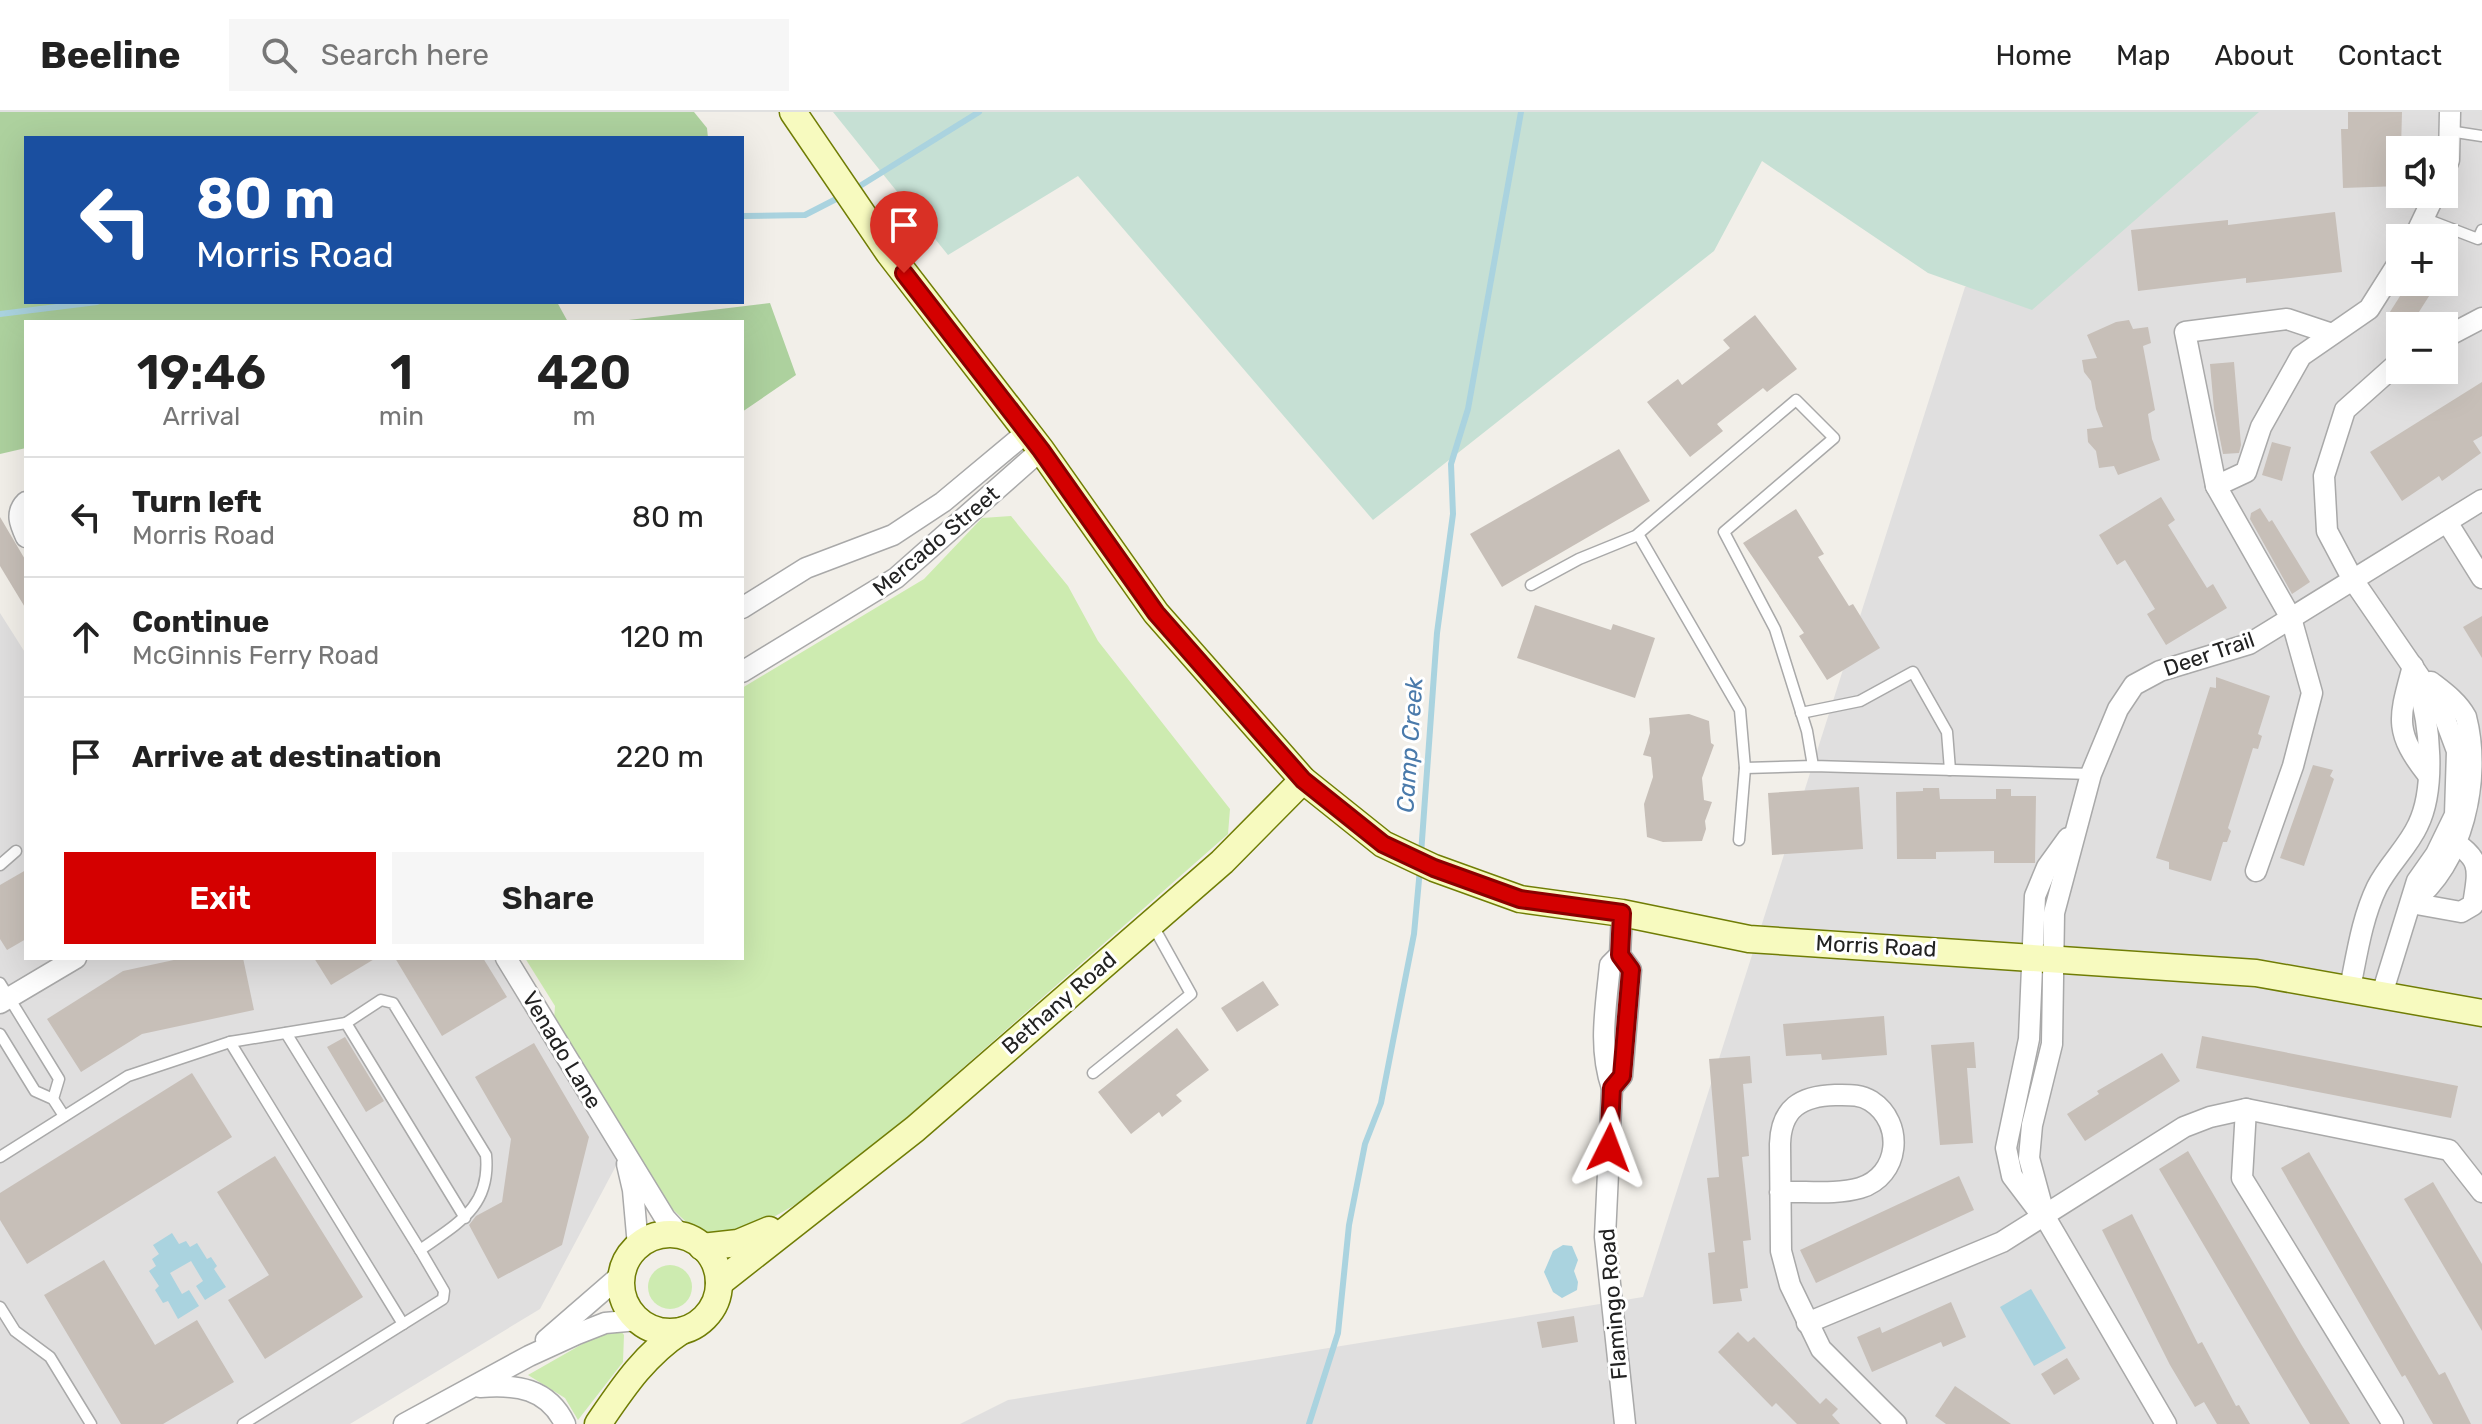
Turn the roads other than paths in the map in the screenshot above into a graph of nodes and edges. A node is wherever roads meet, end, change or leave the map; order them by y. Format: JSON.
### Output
{"nodes":[{"id":1,"x":793,"y":112,"type":"edge"},
{"id":2,"x":2450,"y":122,"type":"edge"},
{"id":3,"x":2482,"y":136,"type":"edge"},
{"id":4,"x":2430,"y":208,"type":"edge"},
{"id":5,"x":2426,"y":219,"type":"junction"},
{"id":6,"x":2423,"y":224,"type":"edge"},
{"id":7,"x":2482,"y":230,"type":"edge"},
{"id":8,"x":2386,"y":282,"type":"edge"},
{"id":9,"x":2482,"y":318,"type":"edge"},
{"id":10,"x":2458,"y":331,"type":"edge"},
{"id":11,"x":2332,"y":334,"type":"junction"},
{"id":12,"x":2386,"y":373,"type":"edge"},
{"id":13,"x":1034,"y":441,"type":"junction"},
{"id":14,"x":2216,"y":486,"type":"junction"},
{"id":15,"x":2482,"y":500,"type":"edge"},
{"id":16,"x":24,"y":504,"type":"edge"},
{"id":17,"x":2447,"y":522,"type":"junction"},
{"id":18,"x":24,"y":532,"type":"edge"},
{"id":19,"x":1638,"y":535,"type":"junction"},
{"id":20,"x":2482,"y":578,"type":"edge"},
{"id":21,"x":2353,"y":580,"type":"junction"},
{"id":22,"x":1531,"y":585,"type":"dead end"},
{"id":23,"x":744,"y":607,"type":"edge"},
{"id":24,"x":2291,"y":618,"type":"junction"},
{"id":25,"x":2413,"y":666,"type":"junction"},
{"id":26,"x":744,"y":671,"type":"edge"},
{"id":27,"x":1801,"y":713,"type":"junction"},
{"id":28,"x":1813,"y":766,"type":"junction"},
{"id":29,"x":1745,"y":768,"type":"junction"},
{"id":30,"x":1950,"y":770,"type":"junction"},
{"id":31,"x":2091,"y":774,"type":"junction"},
{"id":32,"x":1303,"y":780,"type":"junction"},
{"id":33,"x":2419,"y":825,"type":"junction"},
{"id":34,"x":1739,"y":840,"type":"dead end"},
{"id":35,"x":2452,"y":841,"type":"junction"},
{"id":36,"x":0,"y":855,"type":"edge"},
{"id":37,"x":0,"y":865,"type":"edge"},
{"id":38,"x":2256,"y":871,"type":"dead end"},
{"id":39,"x":2411,"y":903,"type":"junction"},
{"id":40,"x":1622,"y":913,"type":"junction"},
{"id":41,"x":1151,"y":922,"type":"junction"},
{"id":42,"x":1620,"y":955,"type":"junction"},
{"id":43,"x":2042,"y":957,"type":"junction"},
{"id":44,"x":72,"y":960,"type":"edge"},
{"id":45,"x":507,"y":960,"type":"edge"},
{"id":46,"x":2350,"y":988,"type":"junction"},
{"id":47,"x":2382,"y":994,"type":"junction"},
{"id":48,"x":3,"y":995,"type":"edge"},
{"id":49,"x":1605,"y":1010,"type":"junction"},
{"id":50,"x":1628,"y":1012,"type":"junction"},
{"id":51,"x":2482,"y":1013,"type":"edge"},
{"id":52,"x":346,"y":1023,"type":"junction"},
{"id":53,"x":286,"y":1033,"type":"junction"},
{"id":54,"x":0,"y":1034,"type":"edge"},
{"id":55,"x":230,"y":1042,"type":"junction"},
{"id":56,"x":1093,"y":1073,"type":"dead end"},
{"id":57,"x":1612,"y":1088,"type":"junction"},
{"id":58,"x":53,"y":1099,"type":"junction"},
{"id":59,"x":2246,"y":1109,"type":"junction"},
{"id":60,"x":64,"y":1116,"type":"junction"},
{"id":61,"x":619,"y":1142,"type":"junction"},
{"id":62,"x":0,"y":1157,"type":"edge"},
{"id":63,"x":1780,"y":1192,"type":"junction"},
{"id":64,"x":2482,"y":1192,"type":"edge"},
{"id":65,"x":806,"y":1215,"type":"junction"},
{"id":66,"x":2045,"y":1217,"type":"junction"},
{"id":67,"x":465,"y":1218,"type":"junction"},
{"id":68,"x":691,"y":1240,"type":"junction"},
{"id":69,"x":638,"y":1246,"type":"junction"},
{"id":70,"x":420,"y":1250,"type":"junction"},
{"id":71,"x":621,"y":1275,"type":"junction"},
{"id":72,"x":719,"y":1283,"type":"junction"},
{"id":73,"x":0,"y":1307,"type":"edge"},
{"id":74,"x":642,"y":1323,"type":"junction"},
{"id":75,"x":1807,"y":1323,"type":"junction"},
{"id":76,"x":403,"y":1324,"type":"junction"},
{"id":77,"x":681,"y":1331,"type":"junction"},
{"id":78,"x":529,"y":1356,"type":"junction"},
{"id":79,"x":635,"y":1371,"type":"junction"},
{"id":80,"x":472,"y":1388,"type":"junction"},
{"id":81,"x":91,"y":1424,"type":"edge"},
{"id":82,"x":243,"y":1424,"type":"edge"},
{"id":83,"x":404,"y":1424,"type":"edge"},
{"id":84,"x":565,"y":1424,"type":"edge"},
{"id":85,"x":598,"y":1424,"type":"edge"},
{"id":86,"x":1625,"y":1424,"type":"edge"},
{"id":87,"x":1896,"y":1424,"type":"edge"},
{"id":88,"x":2166,"y":1424,"type":"edge"},
{"id":89,"x":2393,"y":1424,"type":"edge"}],
"edges":[{"from":1,"to":13,"type":"street","name":"Morris Road"},
{"from":2,"to":3,"type":"lane"},
{"from":4,"to":5,"type":"street"},
{"from":5,"to":6,"type":"street"},
{"from":5,"to":7,"type":"lane"},
{"from":8,"to":11,"type":"street"},
{"from":9,"to":10,"type":"street"},
{"from":11,"to":14,"type":"street"},
{"from":11,"to":14,"type":"street"},
{"from":12,"to":21,"type":"street"},
{"from":13,"to":23,"type":"street","name":"Mercado Street"},
{"from":13,"to":26,"type":"street","name":"Mercado Street"},
{"from":13,"to":32,"type":"street","name":"Morris Road"},
{"from":14,"to":24,"type":"street"},
{"from":15,"to":17,"type":"street","name":"Deer Trail"},
{"from":16,"to":18,"type":"street"},
{"from":17,"to":20,"type":"street"},
{"from":17,"to":21,"type":"street","name":"Deer Trail"},
{"from":19,"to":22,"type":"lane"},
{"from":19,"to":27,"type":"lane"},
{"from":19,"to":29,"type":"lane"},
{"from":21,"to":24,"type":"street","name":"Deer Trail"},
{"from":21,"to":25,"type":"street"},
{"from":24,"to":31,"type":"street","name":"Deer Trail"},
{"from":24,"to":38,"type":"street"},
{"from":25,"to":33,"type":"street"},
{"from":25,"to":35,"type":"street"},
{"from":27,"to":28,"type":"lane"},
{"from":27,"to":30,"type":"lane"},
{"from":28,"to":29,"type":"lane"},
{"from":28,"to":30,"type":"lane"},
{"from":29,"to":34,"type":"lane"},
{"from":30,"to":31,"type":"lane"},
{"from":31,"to":43,"type":"street","name":"Deer Trail"},
{"from":32,"to":40,"type":"street","name":"Morris Road"},
{"from":32,"to":41,"type":"street","name":"Bethany Road"},
{"from":33,"to":35,"type":"street"},
{"from":33,"to":46,"type":"street"},
{"from":35,"to":39,"type":"street"},
{"from":35,"to":39,"type":"street"},
{"from":36,"to":37,"type":"lane"},
{"from":39,"to":47,"type":"street"},
{"from":40,"to":42,"type":"street","name":"Flamingo Road"},
{"from":40,"to":43,"type":"street","name":"Morris Road"},
{"from":41,"to":56,"type":"lane"},
{"from":41,"to":65,"type":"street","name":"Bethany Road"},
{"from":42,"to":49,"type":"street","name":"Flamingo Road"},
{"from":42,"to":50,"type":"street","name":"Flamingo Road"},
{"from":43,"to":46,"type":"street","name":"Morris Road"},
{"from":43,"to":66,"type":"street","name":"Deer Trail"},
{"from":44,"to":48,"type":"street"},
{"from":45,"to":61,"type":"street","name":"Venado Lane"},
{"from":46,"to":47,"type":"street","name":"Morris Road"},
{"from":47,"to":51,"type":"street","name":"Morris Road"},
{"from":48,"to":58,"type":"lane"},
{"from":49,"to":50,"type":"street"},
{"from":49,"to":57,"type":"street","name":"Flamingo Road"},
{"from":50,"to":57,"type":"street","name":"Flamingo Road"},
{"from":52,"to":53,"type":"lane"},
{"from":52,"to":67,"type":"lane"},
{"from":52,"to":67,"type":"lane"},
{"from":53,"to":55,"type":"lane"},
{"from":53,"to":70,"type":"lane"},
{"from":54,"to":58,"type":"lane"},
{"from":55,"to":60,"type":"lane"},
{"from":55,"to":76,"type":"lane"},
{"from":57,"to":86,"type":"street","name":"Flamingo Road"},
{"from":58,"to":60,"type":"lane"},
{"from":59,"to":64,"type":"street"},
{"from":59,"to":66,"type":"street"},
{"from":59,"to":89,"type":"street"},
{"from":60,"to":62,"type":"lane"},
{"from":61,"to":68,"type":"street","name":"Venado Lane"},
{"from":61,"to":69,"type":"street","name":"Venado Lane"},
{"from":63,"to":63,"type":"street"},
{"from":63,"to":75,"type":"street"},
{"from":65,"to":68,"type":"street","name":"Bethany Road"},
{"from":65,"to":72,"type":"street","name":"Bethany Road"},
{"from":66,"to":75,"type":"street"},
{"from":66,"to":88,"type":"street","name":"Deer Trail"},
{"from":67,"to":70,"type":"lane"},
{"from":68,"to":69,"type":"street"},
{"from":68,"to":72,"type":"street"},
{"from":69,"to":71,"type":"street"},
{"from":70,"to":76,"type":"lane"},
{"from":71,"to":74,"type":"street"},
{"from":71,"to":78,"type":"street"},
{"from":72,"to":77,"type":"street"},
{"from":73,"to":81,"type":"lane"},
{"from":74,"to":77,"type":"street"},
{"from":74,"to":78,"type":"street"},
{"from":74,"to":79,"type":"street"},
{"from":75,"to":87,"type":"street"},
{"from":76,"to":82,"type":"lane"},
{"from":77,"to":79,"type":"street"},
{"from":78,"to":80,"type":"street"},
{"from":79,"to":85,"type":"street"},
{"from":80,"to":83,"type":"street"},
{"from":80,"to":84,"type":"street"}]}
